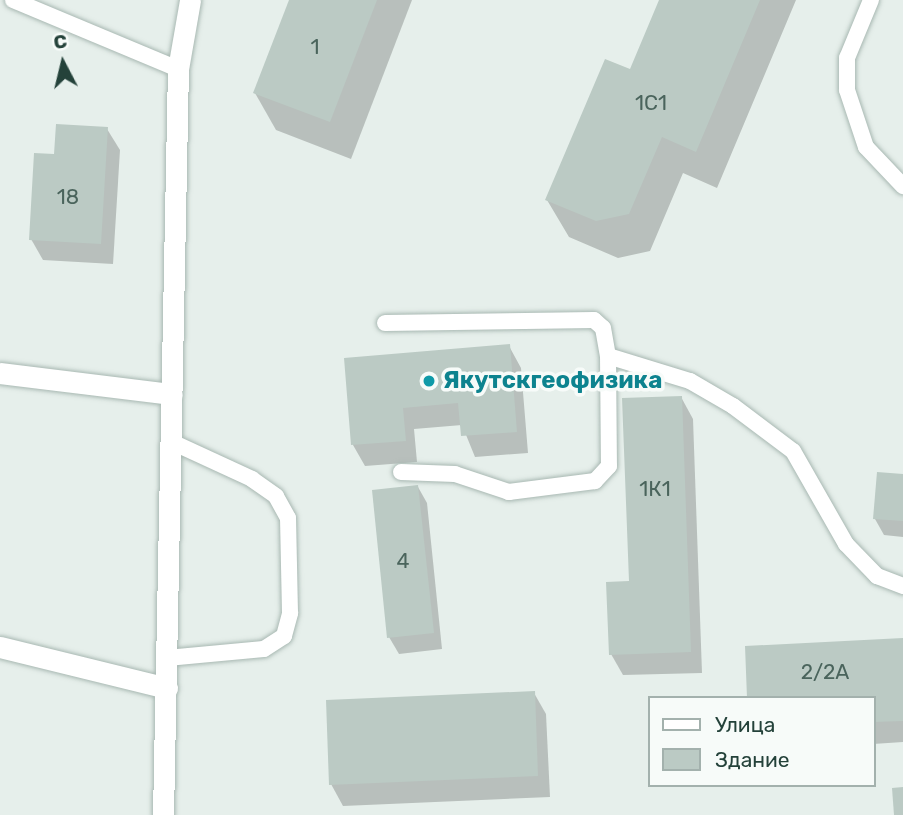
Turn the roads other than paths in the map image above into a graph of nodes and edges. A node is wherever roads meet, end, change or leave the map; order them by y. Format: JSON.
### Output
{"nodes":[{"id":1,"x":13,"y":0,"type":"edge"},
{"id":2,"x":190,"y":0,"type":"edge"},
{"id":3,"x":872,"y":0,"type":"edge"},
{"id":4,"x":178,"y":69,"type":"junction"},
{"id":5,"x":903,"y":186,"type":"edge"},
{"id":6,"x":385,"y":323,"type":"dead end"},
{"id":7,"x":608,"y":356,"type":"junction"},
{"id":8,"x":0,"y":373,"type":"edge"},
{"id":9,"x":172,"y":394,"type":"junction"},
{"id":10,"x":172,"y":442,"type":"junction"},
{"id":11,"x":401,"y":472,"type":"dead end"},
{"id":12,"x":903,"y":586,"type":"edge"},
{"id":13,"x":0,"y":647,"type":"edge"},
{"id":14,"x":167,"y":657,"type":"junction"},
{"id":15,"x":167,"y":688,"type":"junction"},
{"id":16,"x":163,"y":815,"type":"edge"}],
"edges":[{"from":1,"to":4,"type":"lane"},
{"from":2,"to":4,"type":"street"},
{"from":3,"to":5,"type":"lane"},
{"from":4,"to":9,"type":"street"},
{"from":6,"to":7,"type":"lane"},
{"from":7,"to":11,"type":"lane"},
{"from":7,"to":12,"type":"lane"},
{"from":8,"to":9,"type":"street"},
{"from":9,"to":10,"type":"street"},
{"from":10,"to":14,"type":"street"},
{"from":10,"to":14,"type":"lane"},
{"from":13,"to":15,"type":"street"},
{"from":14,"to":15,"type":"street"},
{"from":15,"to":16,"type":"street"}]}
